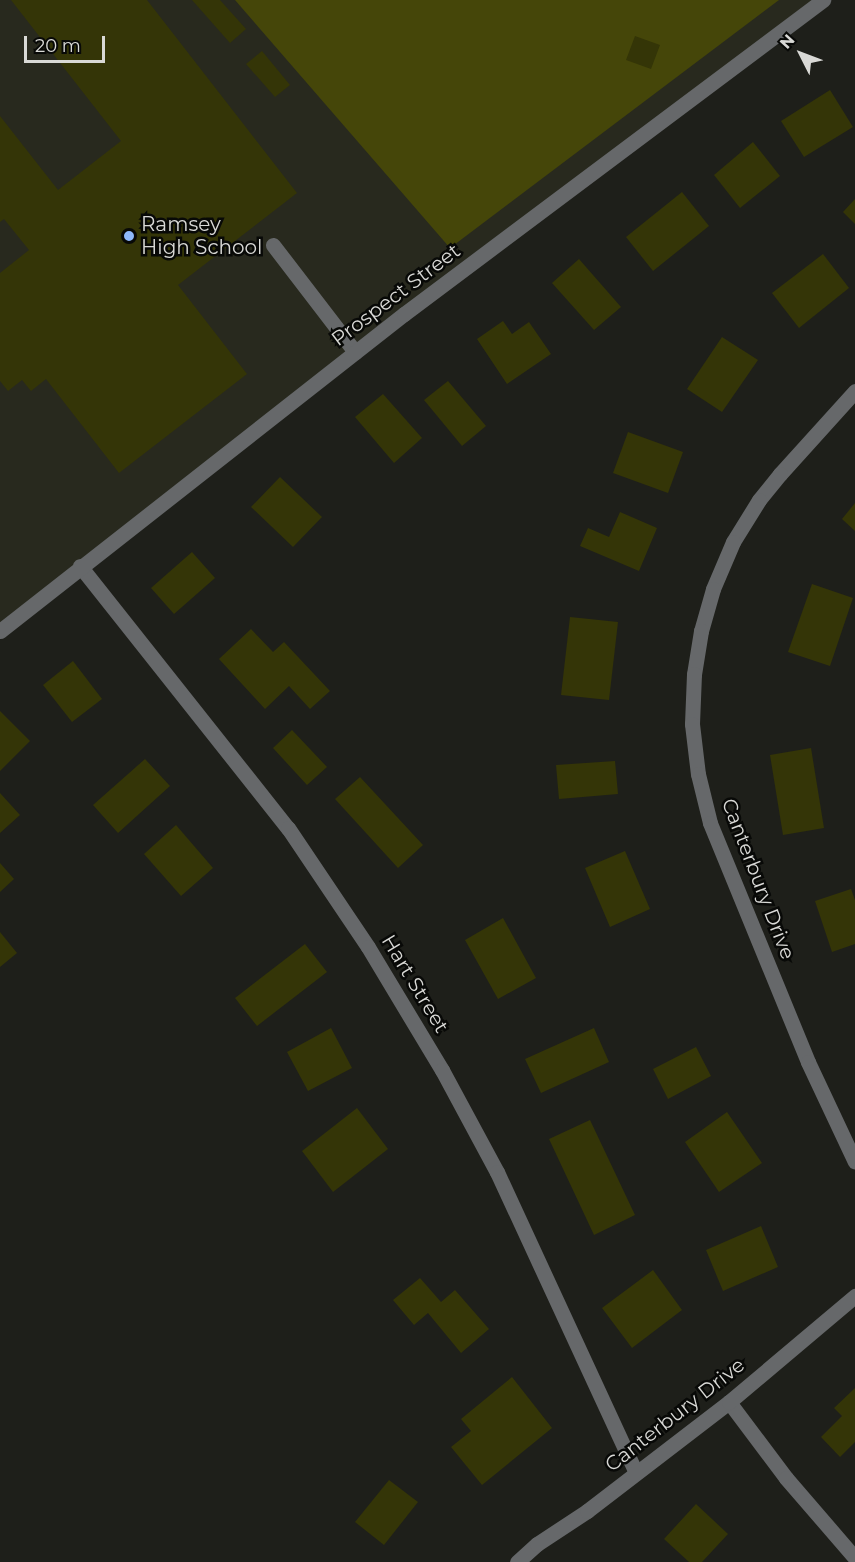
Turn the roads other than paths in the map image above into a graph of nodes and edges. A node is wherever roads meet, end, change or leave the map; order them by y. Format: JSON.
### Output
{"nodes":[{"id":1,"x":824,"y":0,"type":"edge"},
{"id":2,"x":273,"y":244,"type":"dead end"},
{"id":3,"x":355,"y":352,"type":"junction"},
{"id":4,"x":855,"y":391,"type":"edge"},
{"id":5,"x":80,"y":566,"type":"junction"},
{"id":6,"x":0,"y":631,"type":"edge"},
{"id":7,"x":855,"y":1162,"type":"edge"},
{"id":8,"x":855,"y":1296,"type":"edge"},
{"id":9,"x":729,"y":1402,"type":"junction"},
{"id":10,"x":635,"y":1471,"type":"junction"},
{"id":11,"x":855,"y":1558,"type":"edge"},
{"id":12,"x":517,"y":1562,"type":"edge"}],
"edges":[{"from":1,"to":3,"type":"street","name":"Prospect Street"},
{"from":2,"to":3,"type":"street"},
{"from":3,"to":5,"type":"street","name":"Prospect Street"},
{"from":4,"to":7,"type":"street","name":"Canterbury Drive"},
{"from":5,"to":6,"type":"street","name":"Prospect Street"},
{"from":5,"to":10,"type":"street","name":"Hart Street"},
{"from":8,"to":9,"type":"street","name":"Canterbury Drive"},
{"from":9,"to":10,"type":"street","name":"Canterbury Drive"},
{"from":9,"to":11,"type":"street"},
{"from":10,"to":12,"type":"street","name":"Canterbury Drive"}]}
